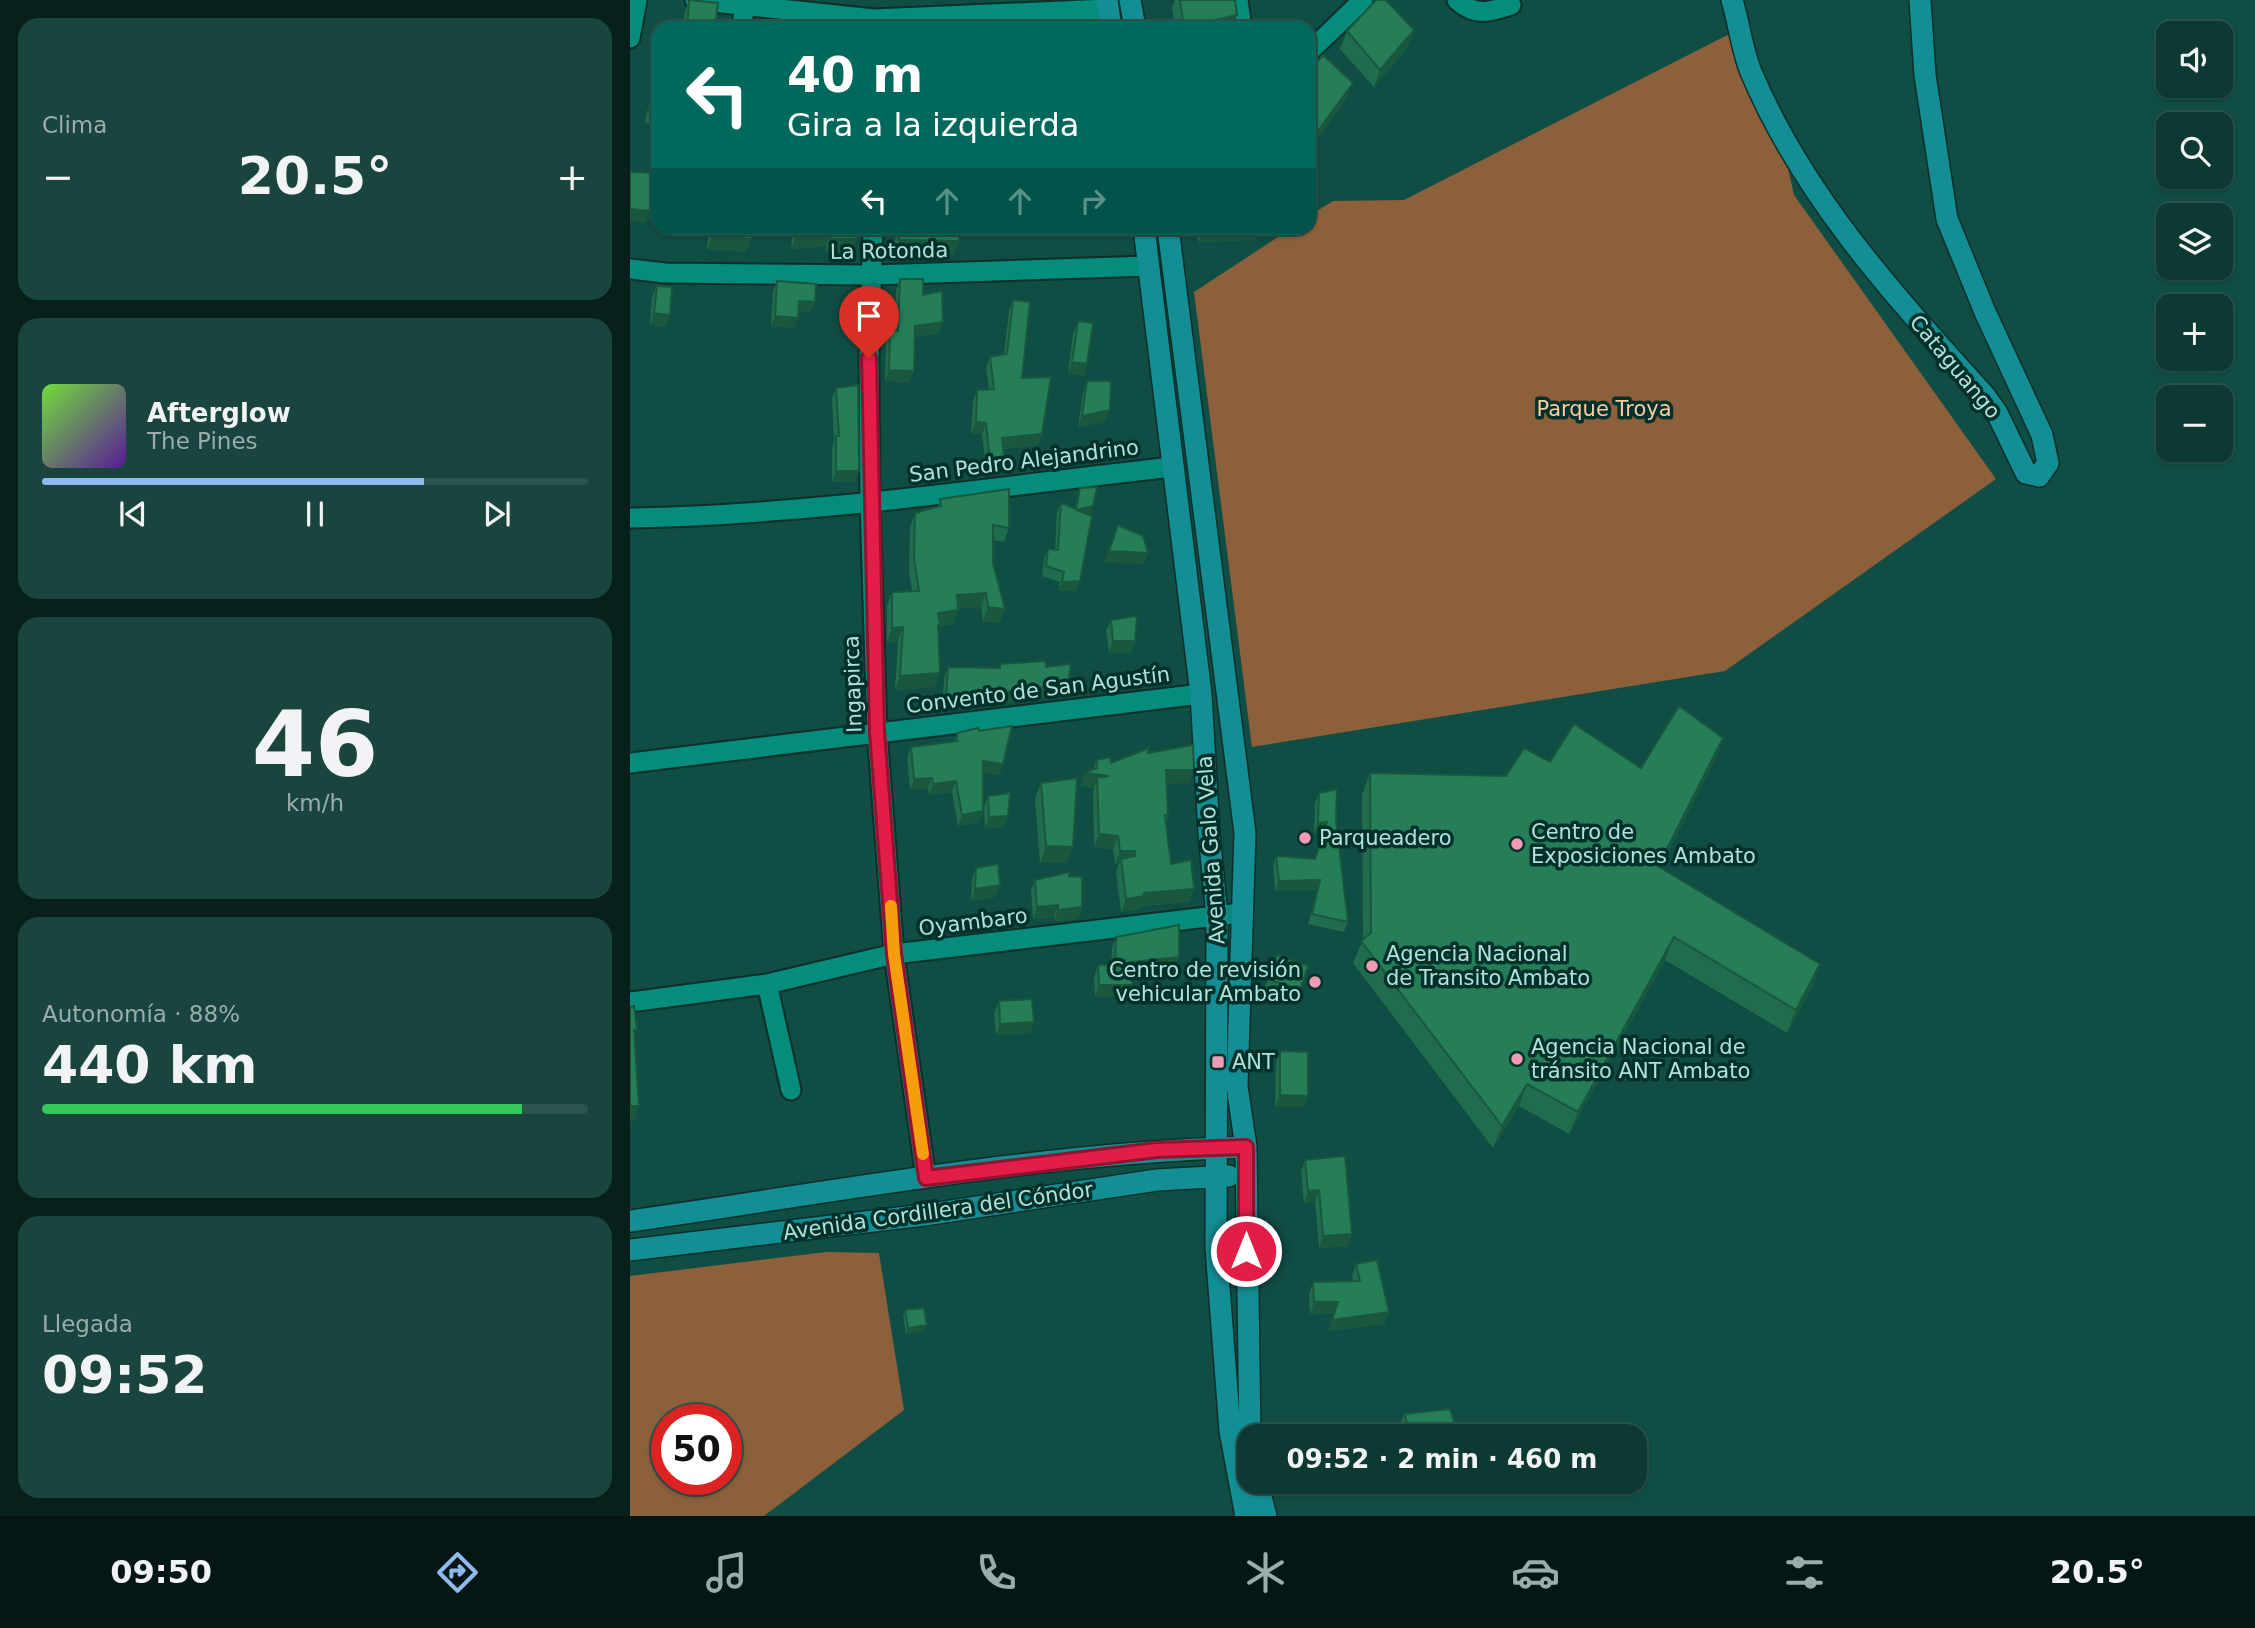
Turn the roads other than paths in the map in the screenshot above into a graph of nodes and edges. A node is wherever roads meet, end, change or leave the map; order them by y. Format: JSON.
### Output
{"nodes":[{"id":1,"x":637,"y":0,"type":"edge"},
{"id":2,"x":695,"y":0,"type":"edge"},
{"id":3,"x":1130,"y":0,"type":"edge"},
{"id":4,"x":1237,"y":0,"type":"edge"},
{"id":5,"x":1363,"y":0,"type":"edge"},
{"id":6,"x":1457,"y":0,"type":"edge"},
{"id":7,"x":1732,"y":0,"type":"edge"},
{"id":8,"x":1920,"y":0,"type":"edge"},
{"id":9,"x":1511,"y":5,"type":"dead end"},
{"id":10,"x":744,"y":6,"type":"junction"},
{"id":11,"x":1109,"y":12,"type":"edge"},
{"id":12,"x":874,"y":16,"type":"edge"},
{"id":13,"x":743,"y":21,"type":"edge"},
{"id":14,"x":1134,"y":21,"type":"edge"},
{"id":15,"x":1241,"y":21,"type":"edge"},
{"id":16,"x":630,"y":38,"type":"edge"},
{"id":17,"x":1316,"y":45,"type":"edge"},
{"id":18,"x":873,"y":235,"type":"edge"},
{"id":19,"x":1145,"y":235,"type":"edge"},
{"id":20,"x":1169,"y":235,"type":"edge"},
{"id":21,"x":1149,"y":266,"type":"junction"},
{"id":22,"x":630,"y":269,"type":"edge"},
{"id":23,"x":873,"y":275,"type":"junction"},
{"id":24,"x":1172,"y":467,"type":"junction"},
{"id":25,"x":870,"y":502,"type":"junction"},
{"id":26,"x":630,"y":518,"type":"edge"},
{"id":27,"x":1201,"y":694,"type":"junction"},
{"id":28,"x":877,"y":731,"type":"junction"},
{"id":29,"x":630,"y":763,"type":"edge"},
{"id":30,"x":1241,"y":913,"type":"junction"},
{"id":31,"x":1217,"y":916,"type":"junction"},
{"id":32,"x":894,"y":954,"type":"junction"},
{"id":33,"x":767,"y":984,"type":"junction"},
{"id":34,"x":630,"y":1002,"type":"edge"},
{"id":35,"x":791,"y":1090,"type":"dead end"},
{"id":36,"x":1246,"y":1147,"type":"junction"},
{"id":37,"x":1216,"y":1148,"type":"junction"},
{"id":38,"x":1245,"y":1175,"type":"junction"},
{"id":39,"x":1215,"y":1176,"type":"junction"},
{"id":40,"x":926,"y":1178,"type":"junction"},
{"id":41,"x":630,"y":1221,"type":"edge"},
{"id":42,"x":630,"y":1250,"type":"edge"},
{"id":43,"x":1250,"y":1424,"type":"edge"},
{"id":44,"x":1237,"y":1449,"type":"edge"},
{"id":45,"x":1250,"y":1494,"type":"edge"},
{"id":46,"x":1255,"y":1494,"type":"edge"},
{"id":47,"x":1246,"y":1516,"type":"edge"},
{"id":48,"x":1266,"y":1516,"type":"edge"}],
"edges":[{"from":1,"to":16,"type":"street"},
{"from":2,"to":10,"type":"street"},
{"from":3,"to":14,"type":"main road"},
{"from":4,"to":15,"type":"street"},
{"from":5,"to":17,"type":"street"},
{"from":6,"to":9,"type":"street"},
{"from":7,"to":8,"type":"main road","name":"Cataguango"},
{"from":10,"to":12,"type":"street"},
{"from":10,"to":13,"type":"street"},
{"from":11,"to":12,"type":"street"},
{"from":18,"to":23,"type":"street","name":"Ingapirca"},
{"from":19,"to":21,"type":"main road","name":"Avenida Galo Vela"},
{"from":20,"to":30,"type":"main road","name":"Avenida Galo Vela"},
{"from":21,"to":23,"type":"street","name":"La Rotonda"},
{"from":21,"to":24,"type":"main road","name":"Avenida Galo Vela"},
{"from":22,"to":23,"type":"street","name":"La Rotonda"},
{"from":23,"to":25,"type":"street","name":"Ingapirca"},
{"from":24,"to":25,"type":"street","name":"San Pedro Alejandrino"},
{"from":24,"to":27,"type":"main road","name":"Avenida Galo Vela"},
{"from":25,"to":26,"type":"street","name":"San Pedro Alejandrino"},
{"from":25,"to":28,"type":"street","name":"Ingapirca"},
{"from":27,"to":28,"type":"street","name":"Convento de San Agustín"},
{"from":27,"to":31,"type":"main road","name":"Avenida Galo Vela"},
{"from":28,"to":29,"type":"street","name":"Convento de San Agustín"},
{"from":28,"to":32,"type":"street","name":"Ingapirca"},
{"from":30,"to":31,"type":"street","name":"Oyambaro"},
{"from":30,"to":36,"type":"main road","name":"Avenida Galo Vela"},
{"from":31,"to":32,"type":"street","name":"Oyambaro"},
{"from":31,"to":37,"type":"main road","name":"Avenida Galo Vela"},
{"from":32,"to":33,"type":"street","name":"Oyambaro"},
{"from":32,"to":40,"type":"street","name":"Ingapirca"},
{"from":33,"to":34,"type":"street","name":"Oyambaro"},
{"from":33,"to":35,"type":"street"},
{"from":36,"to":37,"type":"main road","name":"Avenida Cordillera del Cóndor"},
{"from":36,"to":38,"type":"main road","name":"Avenida Galo Vela"},
{"from":37,"to":39,"type":"main road","name":"Avenida Galo Vela"},
{"from":37,"to":40,"type":"main road","name":"Avenida Cordillera del Cóndor"},
{"from":38,"to":39,"type":"main road","name":"Avenida Cordillera del Cóndor"},
{"from":38,"to":43,"type":"main road","name":"Avenida Galo Vela"},
{"from":39,"to":42,"type":"main road","name":"Avenida Cordillera del Cóndor"},
{"from":39,"to":44,"type":"main road","name":"Avenida Galo Vela"},
{"from":40,"to":41,"type":"main road","name":"Avenida Cordillera del Cóndor"},
{"from":45,"to":47,"type":"main road","name":"Avenida Galo Vela"},
{"from":46,"to":48,"type":"main road","name":"Avenida Galo Vela"}]}
